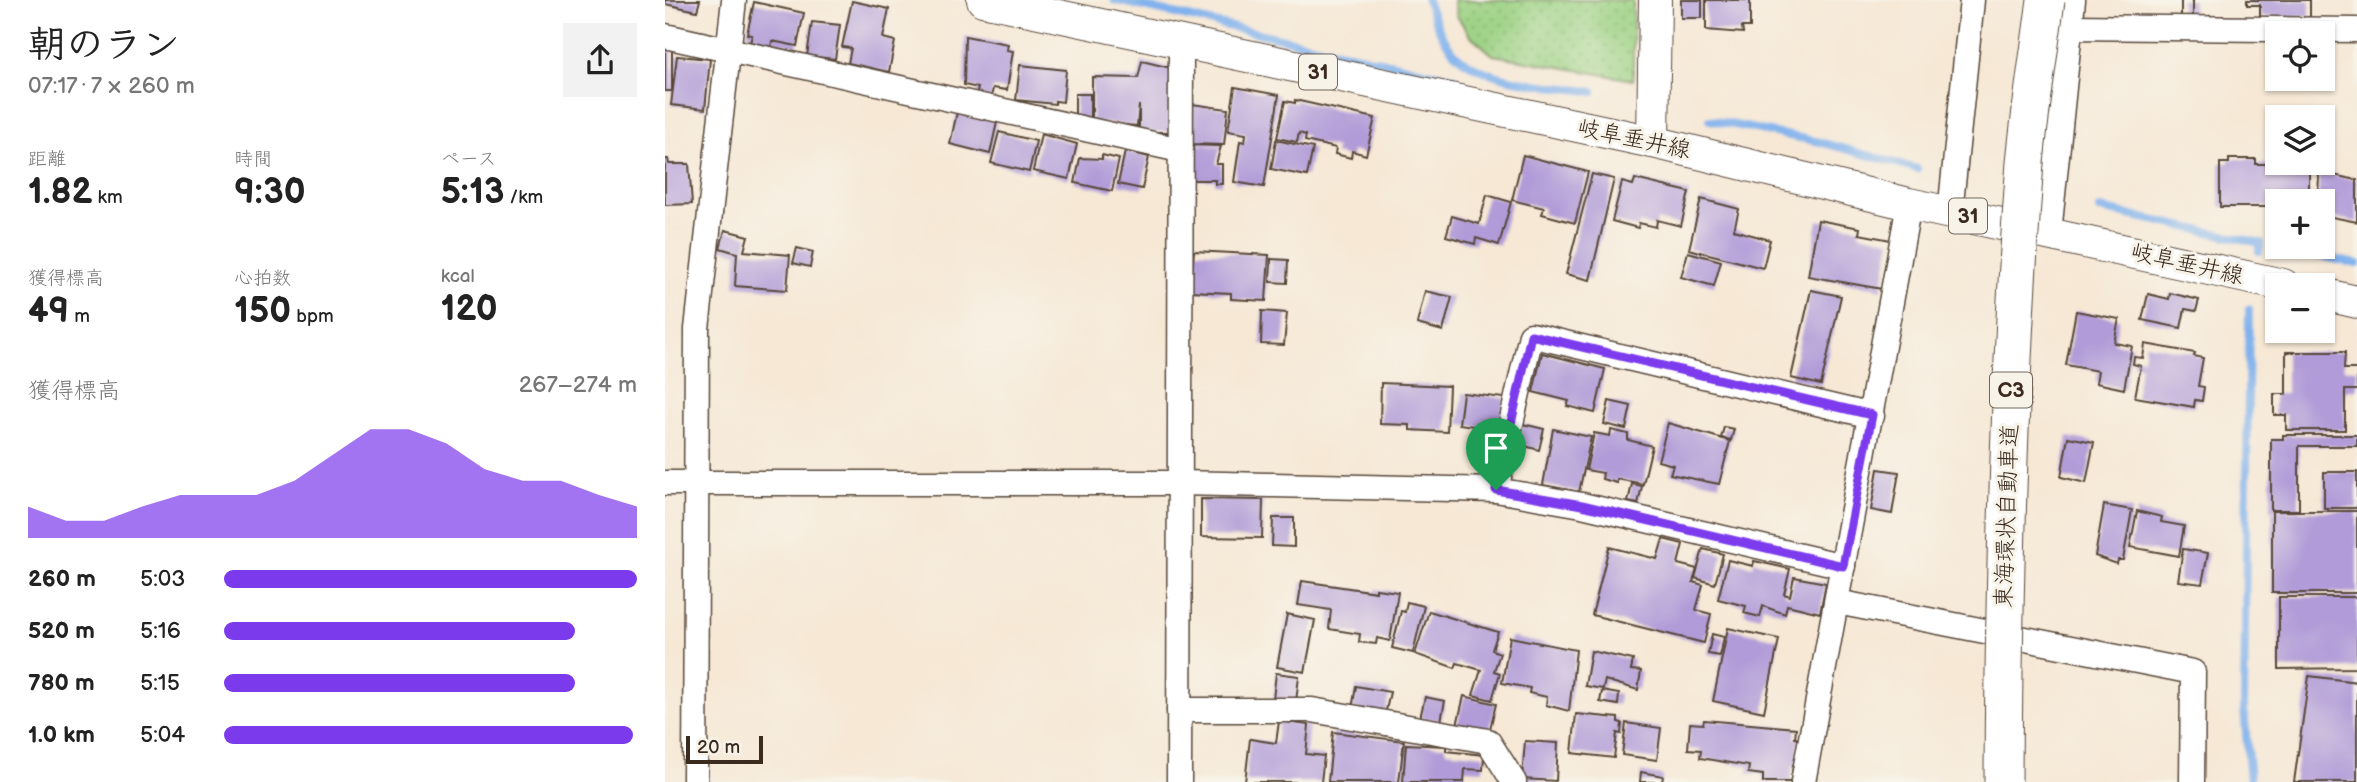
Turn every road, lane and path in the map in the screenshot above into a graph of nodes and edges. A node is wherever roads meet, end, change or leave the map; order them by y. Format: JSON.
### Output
{"nodes":[{"id":1,"x":734,"y":0,"type":"edge"},
{"id":2,"x":983,"y":0,"type":"edge"},
{"id":3,"x":1655,"y":0,"type":"edge"},
{"id":4,"x":1972,"y":0,"type":"edge"},
{"id":5,"x":2073,"y":0,"type":"edge"},
{"id":6,"x":2058,"y":13,"type":"edge"},
{"id":7,"x":2357,"y":30,"type":"edge"},
{"id":8,"x":665,"y":36,"type":"edge"},
{"id":9,"x":1181,"y":44,"type":"junction"},
{"id":10,"x":729,"y":51,"type":"junction"},
{"id":11,"x":1653,"y":142,"type":"junction"},
{"id":12,"x":1180,"y":150,"type":"junction"},
{"id":13,"x":1909,"y":204,"type":"junction"},
{"id":14,"x":1950,"y":213,"type":"junction"},
{"id":15,"x":2049,"y":233,"type":"junction"},
{"id":16,"x":2265,"y":281,"type":"edge"},
{"id":17,"x":2335,"y":297,"type":"edge"},
{"id":18,"x":2357,"y":302,"type":"edge"},
{"id":19,"x":1872,"y":415,"type":"junction"},
{"id":20,"x":665,"y":483,"type":"edge"},
{"id":21,"x":696,"y":483,"type":"junction"},
{"id":22,"x":1179,"y":483,"type":"junction"},
{"id":23,"x":1496,"y":490,"type":"junction"},
{"id":24,"x":1843,"y":566,"type":"junction"},
{"id":25,"x":1837,"y":602,"type":"junction"},
{"id":26,"x":1179,"y":710,"type":"junction"},
{"id":27,"x":695,"y":782,"type":"edge"},
{"id":28,"x":1179,"y":782,"type":"edge"},
{"id":29,"x":1514,"y":782,"type":"edge"},
{"id":30,"x":1803,"y":782,"type":"edge"},
{"id":31,"x":2003,"y":782,"type":"edge"},
{"id":32,"x":2192,"y":782,"type":"edge"}],
"edges":[{"from":1,"to":10,"type":"street"},
{"from":2,"to":9,"type":"main road","name":"岐阜垂井線","number":"31"},
{"from":3,"to":11,"type":"main road"},
{"from":4,"to":14,"type":"street"},
{"from":5,"to":6,"type":"street"},
{"from":6,"to":7,"type":"street"},
{"from":6,"to":15,"type":"street"},
{"from":6,"to":31,"type":"highway","name":"東海環状自動車道","number":"C3","bridge":true},
{"from":8,"to":10,"type":"street"},
{"from":9,"to":11,"type":"main road","name":"岐阜垂井線","number":"31"},
{"from":9,"to":12,"type":"street"},
{"from":10,"to":12,"type":"street"},
{"from":10,"to":21,"type":"street"},
{"from":11,"to":13,"type":"main road","name":"岐阜垂井線","number":"31"},
{"from":12,"to":22,"type":"street"},
{"from":13,"to":14,"type":"main road","name":"岐阜垂井線","number":"31"},
{"from":13,"to":19,"type":"street"},
{"from":14,"to":15,"type":"main road","name":"岐阜垂井線","number":"31"},
{"from":15,"to":16,"type":"main road","name":"岐阜垂井線","number":"31"},
{"from":17,"to":18,"type":"main road"},
{"from":19,"to":23,"type":"street"},
{"from":19,"to":24,"type":"street"},
{"from":20,"to":21,"type":"street"},
{"from":21,"to":22,"type":"street"},
{"from":21,"to":27,"type":"street"},
{"from":22,"to":23,"type":"street"},
{"from":22,"to":26,"type":"street"},
{"from":23,"to":24,"type":"street"},
{"from":24,"to":25,"type":"street"},
{"from":25,"to":30,"type":"street"},
{"from":25,"to":32,"type":"street"},
{"from":26,"to":28,"type":"street"},
{"from":26,"to":29,"type":"street"}]}
